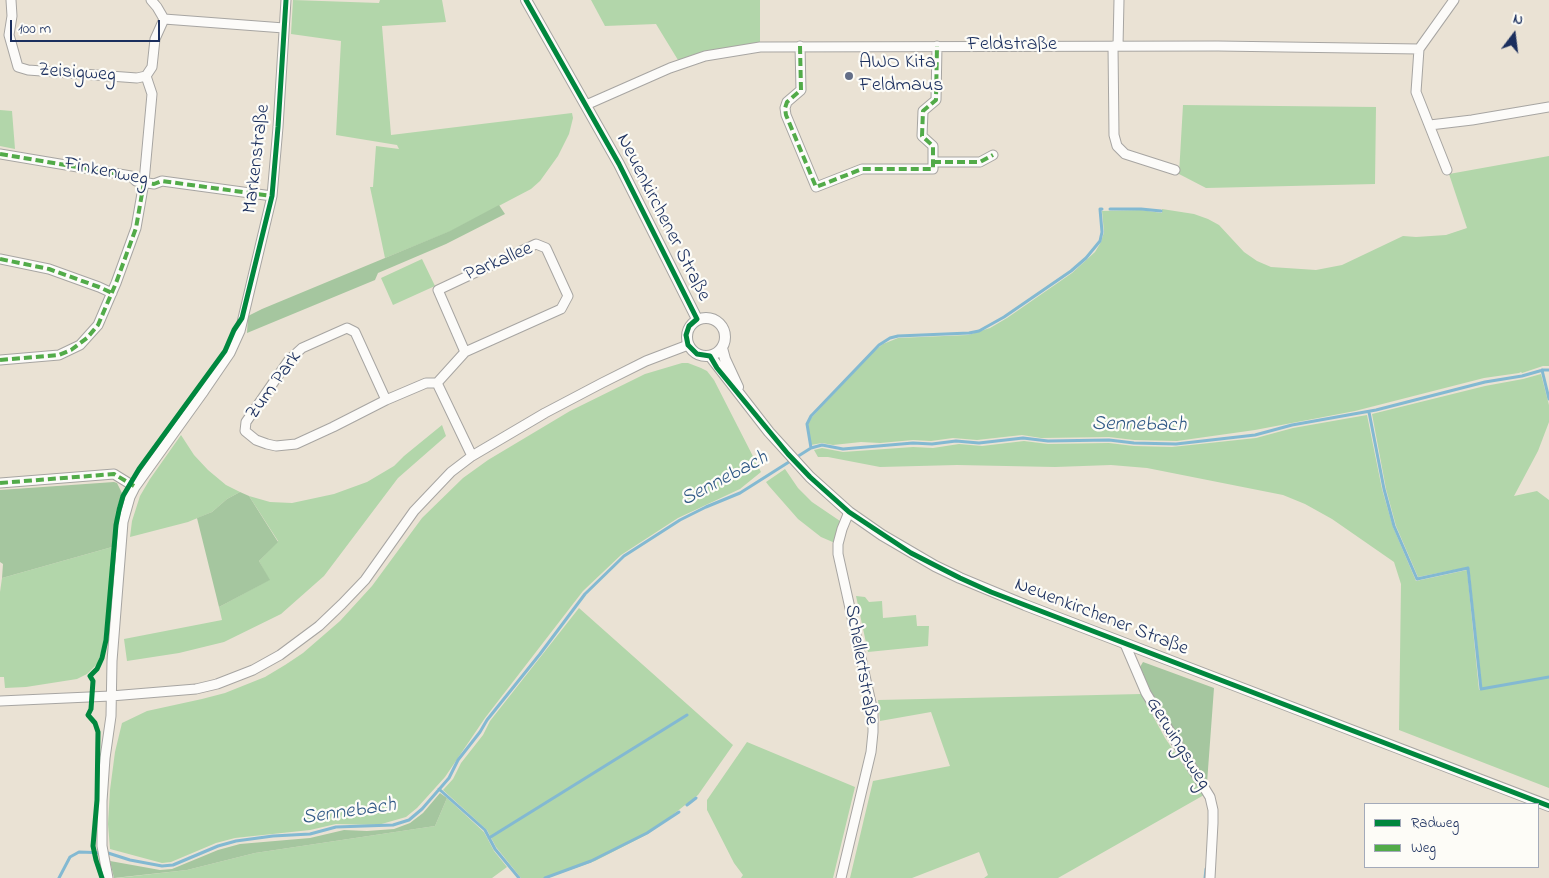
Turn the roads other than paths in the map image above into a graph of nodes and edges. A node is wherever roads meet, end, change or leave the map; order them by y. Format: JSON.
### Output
{"nodes":[{"id":1,"x":11,"y":0,"type":"edge"},
{"id":2,"x":150,"y":0,"type":"edge"},
{"id":3,"x":286,"y":0,"type":"edge"},
{"id":4,"x":526,"y":0,"type":"edge"},
{"id":5,"x":1119,"y":0,"type":"edge"},
{"id":6,"x":1454,"y":0,"type":"edge"},
{"id":7,"x":164,"y":19,"type":"junction"},
{"id":8,"x":284,"y":28,"type":"junction"},
{"id":9,"x":4,"y":35,"type":"edge"},
{"id":10,"x":800,"y":46,"type":"junction"},
{"id":11,"x":937,"y":46,"type":"junction"},
{"id":12,"x":1116,"y":46,"type":"junction"},
{"id":13,"x":1419,"y":49,"type":"junction"},
{"id":14,"x":146,"y":76,"type":"junction"},
{"id":15,"x":586,"y":105,"type":"junction"},
{"id":16,"x":1549,"y":107,"type":"edge"},
{"id":17,"x":1430,"y":125,"type":"junction"},
{"id":18,"x":0,"y":154,"type":"edge"},
{"id":19,"x":993,"y":155,"type":"dead end"},
{"id":20,"x":933,"y":162,"type":"junction"},
{"id":21,"x":1175,"y":170,"type":"dead end"},
{"id":22,"x":1447,"y":170,"type":"dead end"},
{"id":23,"x":144,"y":182,"type":"junction"},
{"id":24,"x":272,"y":196,"type":"junction"},
{"id":25,"x":0,"y":259,"type":"edge"},
{"id":26,"x":112,"y":293,"type":"junction"},
{"id":27,"x":697,"y":319,"type":"junction"},
{"id":28,"x":688,"y":345,"type":"junction"},
{"id":29,"x":722,"y":348,"type":"junction"},
{"id":30,"x":465,"y":352,"type":"junction"},
{"id":31,"x":710,"y":356,"type":"junction"},
{"id":32,"x":0,"y":360,"type":"edge"},
{"id":33,"x":437,"y":383,"type":"junction"},
{"id":34,"x":386,"y":400,"type":"junction"},
{"id":35,"x":751,"y":410,"type":"junction"},
{"id":36,"x":472,"y":456,"type":"junction"},
{"id":37,"x":0,"y":483,"type":"edge"},
{"id":38,"x":135,"y":487,"type":"junction"},
{"id":39,"x":849,"y":512,"type":"junction"},
{"id":40,"x":1125,"y":644,"type":"junction"},
{"id":41,"x":111,"y":696,"type":"junction"},
{"id":42,"x":0,"y":701,"type":"edge"},
{"id":43,"x":1549,"y":806,"type":"edge"},
{"id":44,"x":108,"y":878,"type":"edge"},
{"id":45,"x":840,"y":878,"type":"edge"},
{"id":46,"x":1210,"y":878,"type":"edge"}],
"edges":[{"from":1,"to":9,"type":"street","name":"Zeisigweg"},
{"from":2,"to":7,"type":"street"},
{"from":3,"to":8,"type":"street","name":"Markenstraße"},
{"from":4,"to":15,"type":"street","name":"Neuenkirchener Straße"},
{"from":5,"to":12,"type":"street"},
{"from":6,"to":13,"type":"street"},
{"from":7,"to":8,"type":"street"},
{"from":7,"to":14,"type":"street"},
{"from":8,"to":24,"type":"street","name":"Markenstraße"},
{"from":9,"to":14,"type":"street","name":"Zeisigweg"},
{"from":10,"to":11,"type":"street","name":"Feldstraße"},
{"from":10,"to":15,"type":"street","name":"Feldstraße"},
{"from":10,"to":20,"type":"street"},
{"from":11,"to":12,"type":"street","name":"Feldstraße"},
{"from":11,"to":20,"type":"street"},
{"from":12,"to":13,"type":"street","name":"Feldstraße"},
{"from":12,"to":21,"type":"street"},
{"from":13,"to":17,"type":"street"},
{"from":14,"to":23,"type":"street"},
{"from":15,"to":27,"type":"street","name":"Neuenkirchener Straße"},
{"from":16,"to":17,"type":"street"},
{"from":17,"to":22,"type":"street"},
{"from":18,"to":23,"type":"street","name":"Finkenweg"},
{"from":19,"to":20,"type":"street"},
{"from":23,"to":24,"type":"street","name":"Finkenweg"},
{"from":23,"to":26,"type":"street"},
{"from":24,"to":38,"type":"street","name":"Markenstraße"},
{"from":25,"to":26,"type":"street"},
{"from":26,"to":32,"type":"street"},
{"from":27,"to":28,"type":"street"},
{"from":27,"to":29,"type":"street"},
{"from":28,"to":31,"type":"street"},
{"from":28,"to":36,"type":"street"},
{"from":29,"to":31,"type":"street"},
{"from":29,"to":35,"type":"street","name":"Neuenkirchener Straße"},
{"from":30,"to":30,"type":"street","name":"Parkallee"},
{"from":30,"to":33,"type":"street","name":"Parkallee"},
{"from":31,"to":35,"type":"street","name":"Neuenkirchener Straße"},
{"from":33,"to":34,"type":"street","name":"Zum Park"},
{"from":33,"to":36,"type":"street"},
{"from":34,"to":34,"type":"street","name":"Zum Park"},
{"from":35,"to":39,"type":"street","name":"Neuenkirchener Straße"},
{"from":36,"to":41,"type":"street"},
{"from":37,"to":38,"type":"street"},
{"from":38,"to":41,"type":"street","name":"Markenstraße"},
{"from":39,"to":40,"type":"street","name":"Neuenkirchener Straße"},
{"from":39,"to":45,"type":"street","name":"Schellertstraße"},
{"from":40,"to":43,"type":"street","name":"Neuenkirchener Straße"},
{"from":40,"to":46,"type":"street","name":"Gerwingsweg"},
{"from":41,"to":42,"type":"street"},
{"from":41,"to":44,"type":"street","name":"Markenstraße"}]}
